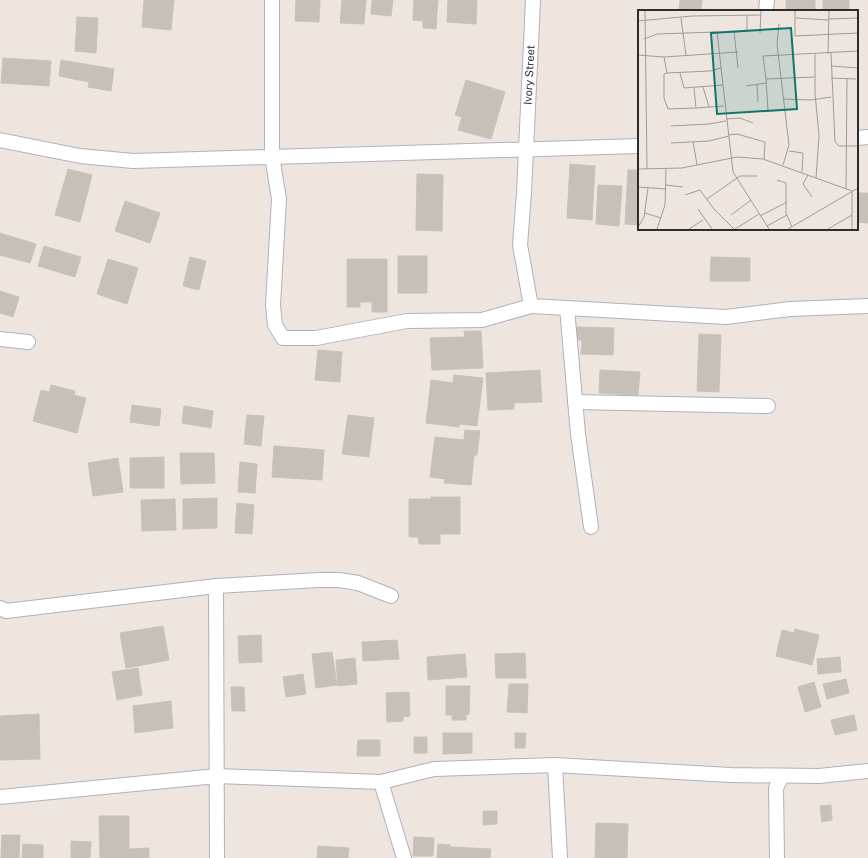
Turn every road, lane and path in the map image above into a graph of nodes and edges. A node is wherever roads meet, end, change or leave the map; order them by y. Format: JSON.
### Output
{"nodes":[{"id":1,"x":272,"y":0,"type":"edge"},
{"id":2,"x":532,"y":0,"type":"edge"},
{"id":3,"x":767,"y":0,"type":"edge"},
{"id":4,"x":766,"y":10,"type":"edge"},
{"id":5,"x":868,"y":137,"type":"edge"},
{"id":6,"x":858,"y":138,"type":"edge"},
{"id":7,"x":0,"y":140,"type":"edge"},
{"id":8,"x":638,"y":146,"type":"edge"},
{"id":9,"x":525,"y":150,"type":"junction"},
{"id":10,"x":272,"y":156,"type":"junction"},
{"id":11,"x":531,"y":306,"type":"junction"},
{"id":12,"x":868,"y":306,"type":"edge"},
{"id":13,"x":567,"y":308,"type":"junction"},
{"id":14,"x":0,"y":339,"type":"edge"},
{"id":15,"x":28,"y":342,"type":"dead end"},
{"id":16,"x":575,"y":402,"type":"junction"},
{"id":17,"x":768,"y":406,"type":"dead end"},
{"id":18,"x":591,"y":527,"type":"dead end"},
{"id":19,"x":216,"y":586,"type":"junction"},
{"id":20,"x":391,"y":596,"type":"dead end"},
{"id":21,"x":0,"y":608,"type":"edge"},
{"id":22,"x":555,"y":765,"type":"junction"},
{"id":23,"x":868,"y":771,"type":"edge"},
{"id":24,"x":217,"y":776,"type":"junction"},
{"id":25,"x":782,"y":776,"type":"junction"},
{"id":26,"x":381,"y":782,"type":"junction"},
{"id":27,"x":0,"y":797,"type":"edge"},
{"id":28,"x":217,"y":858,"type":"edge"},
{"id":29,"x":404,"y":858,"type":"edge"},
{"id":30,"x":560,"y":858,"type":"edge"},
{"id":31,"x":777,"y":858,"type":"edge"}],
"edges":[{"from":1,"to":10,"type":"street"},
{"from":2,"to":9,"type":"street","name":"Ivory Street"},
{"from":3,"to":4,"type":"street"},
{"from":5,"to":6,"type":"street"},
{"from":7,"to":10,"type":"street"},
{"from":8,"to":9,"type":"street"},
{"from":9,"to":10,"type":"street"},
{"from":9,"to":11,"type":"street","name":"Ivory Street"},
{"from":10,"to":11,"type":"street"},
{"from":11,"to":13,"type":"street"},
{"from":12,"to":13,"type":"street"},
{"from":13,"to":16,"type":"street"},
{"from":14,"to":15,"type":"street"},
{"from":16,"to":17,"type":"street"},
{"from":16,"to":18,"type":"street"},
{"from":19,"to":20,"type":"street"},
{"from":19,"to":21,"type":"street"},
{"from":19,"to":24,"type":"street"},
{"from":22,"to":25,"type":"street"},
{"from":22,"to":26,"type":"street"},
{"from":22,"to":30,"type":"street"},
{"from":23,"to":25,"type":"street"},
{"from":24,"to":26,"type":"street"},
{"from":24,"to":27,"type":"street"},
{"from":24,"to":28,"type":"street"},
{"from":25,"to":31,"type":"street"},
{"from":26,"to":29,"type":"street"}]}
